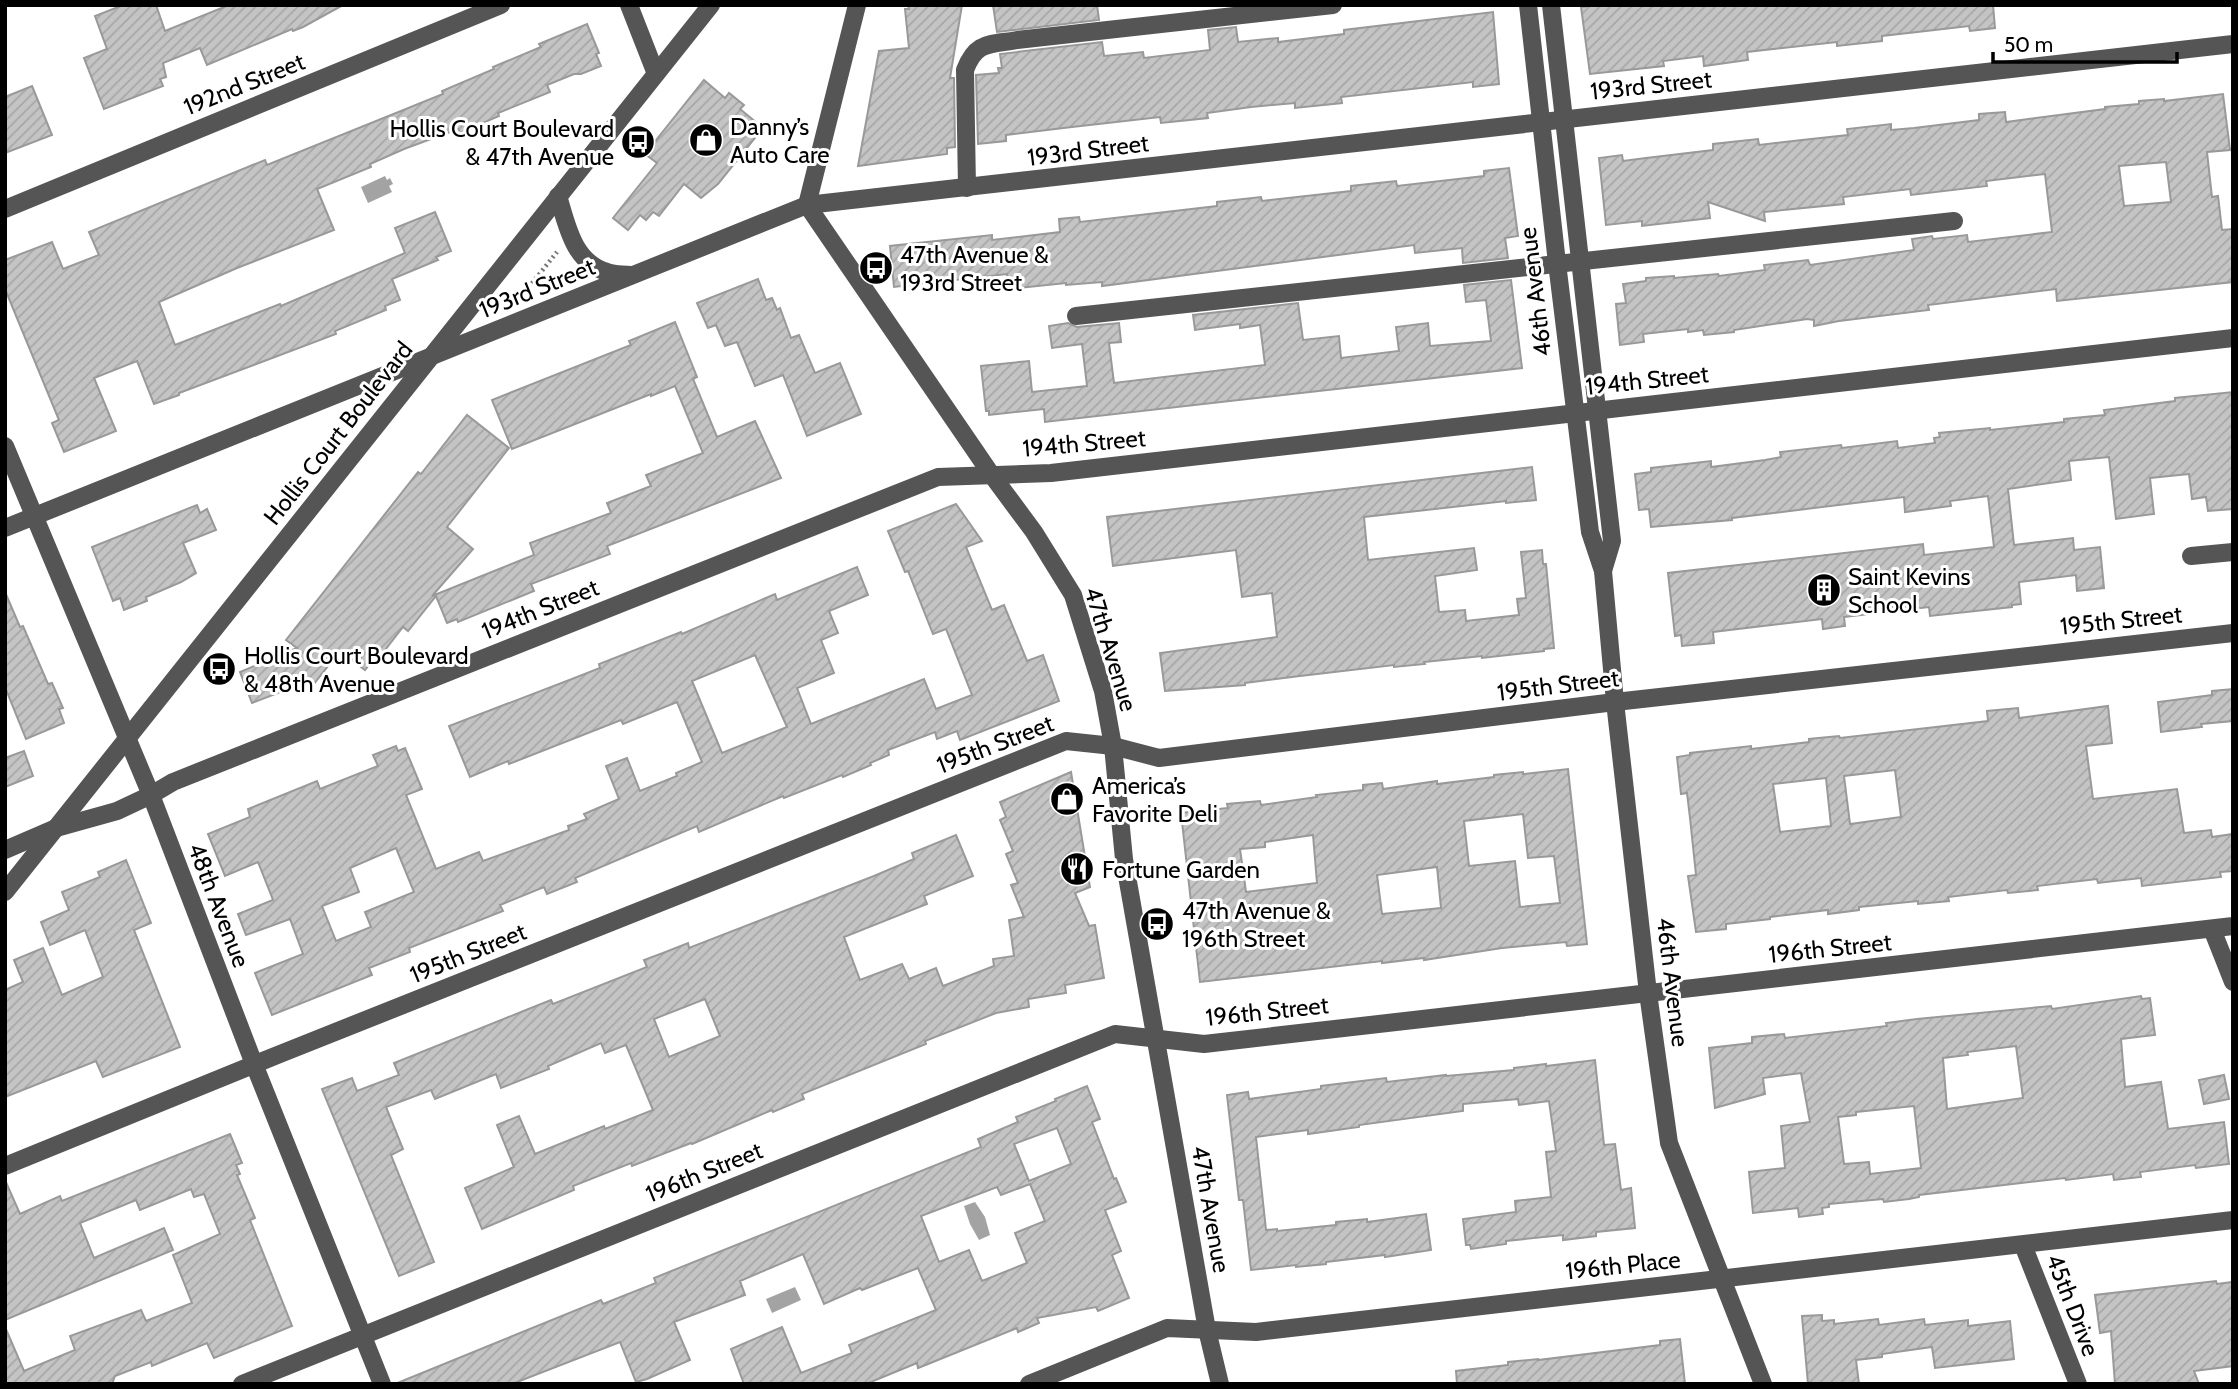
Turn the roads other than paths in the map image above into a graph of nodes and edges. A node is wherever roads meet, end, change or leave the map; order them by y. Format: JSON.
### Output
{"nodes":[{"id":1,"x":501,"y":5,"type":"edge"},
{"id":2,"x":629,"y":5,"type":"edge"},
{"id":3,"x":711,"y":5,"type":"edge"},
{"id":4,"x":857,"y":5,"type":"edge"},
{"id":5,"x":1333,"y":5,"type":"edge"},
{"id":6,"x":1528,"y":5,"type":"edge"},
{"id":7,"x":1551,"y":5,"type":"edge"},
{"id":8,"x":2233,"y":44,"type":"edge"},
{"id":9,"x":656,"y":74,"type":"junction"},
{"id":10,"x":1565,"y":120,"type":"junction"},
{"id":11,"x":1540,"y":122,"type":"junction"},
{"id":12,"x":967,"y":188,"type":"junction"},
{"id":13,"x":558,"y":196,"type":"junction"},
{"id":14,"x":807,"y":205,"type":"junction"},
{"id":15,"x":5,"y":209,"type":"edge"},
{"id":16,"x":1954,"y":221,"type":"dead end"},
{"id":17,"x":1581,"y":261,"type":"junction"},
{"id":18,"x":1557,"y":263,"type":"junction"},
{"id":19,"x":633,"y":275,"type":"junction"},
{"id":20,"x":1076,"y":316,"type":"dead end"},
{"id":21,"x":2233,"y":338,"type":"edge"},
{"id":22,"x":429,"y":358,"type":"junction"},
{"id":23,"x":1598,"y":410,"type":"junction"},
{"id":24,"x":1574,"y":413,"type":"junction"},
{"id":25,"x":5,"y":446,"type":"edge"},
{"id":26,"x":991,"y":474,"type":"junction"},
{"id":27,"x":33,"y":516,"type":"junction"},
{"id":28,"x":5,"y":528,"type":"edge"},
{"id":29,"x":2233,"y":552,"type":"edge"},
{"id":30,"x":2191,"y":556,"type":"dead end"},
{"id":31,"x":1603,"y":571,"type":"junction"},
{"id":32,"x":2233,"y":632,"type":"edge"},
{"id":33,"x":1615,"y":702,"type":"junction"},
{"id":34,"x":127,"y":738,"type":"junction"},
{"id":35,"x":1113,"y":746,"type":"junction"},
{"id":36,"x":151,"y":795,"type":"junction"},
{"id":37,"x":56,"y":828,"type":"junction"},
{"id":38,"x":5,"y":850,"type":"edge"},
{"id":39,"x":5,"y":892,"type":"edge"},
{"id":40,"x":2233,"y":926,"type":"edge"},
{"id":41,"x":2212,"y":929,"type":"junction"},
{"id":42,"x":2233,"y":982,"type":"edge"},
{"id":43,"x":1648,"y":993,"type":"junction"},
{"id":44,"x":1157,"y":1038,"type":"junction"},
{"id":45,"x":254,"y":1064,"type":"junction"},
{"id":46,"x":5,"y":1166,"type":"edge"},
{"id":47,"x":2233,"y":1220,"type":"edge"},
{"id":48,"x":2023,"y":1245,"type":"junction"},
{"id":49,"x":1721,"y":1279,"type":"junction"},
{"id":50,"x":1207,"y":1330,"type":"junction"},
{"id":51,"x":363,"y":1335,"type":"junction"},
{"id":52,"x":242,"y":1384,"type":"edge"},
{"id":53,"x":382,"y":1384,"type":"edge"},
{"id":54,"x":1028,"y":1384,"type":"edge"},
{"id":55,"x":1220,"y":1384,"type":"edge"},
{"id":56,"x":1763,"y":1384,"type":"edge"},
{"id":57,"x":2078,"y":1384,"type":"edge"}],
"edges":[{"from":1,"to":15,"type":"street","name":"192nd Street"},
{"from":2,"to":9,"type":"street"},
{"from":3,"to":9,"type":"street","name":"Hollis Court Boulevard"},
{"from":4,"to":14,"type":"street"},
{"from":5,"to":12,"type":"street"},
{"from":6,"to":11,"type":"street","name":"46th Avenue"},
{"from":7,"to":10,"type":"street","name":"46th Avenue"},
{"from":8,"to":10,"type":"street","name":"193rd Street"},
{"from":9,"to":13,"type":"street","name":"Hollis Court Boulevard"},
{"from":10,"to":11,"type":"street","name":"193rd Street"},
{"from":10,"to":17,"type":"street","name":"46th Avenue"},
{"from":11,"to":12,"type":"street","name":"193rd Street"},
{"from":11,"to":18,"type":"street","name":"46th Avenue"},
{"from":12,"to":14,"type":"street","name":"193rd Street"},
{"from":13,"to":19,"type":"street"},
{"from":13,"to":22,"type":"street","name":"Hollis Court Boulevard"},
{"from":14,"to":19,"type":"street","name":"193rd Street"},
{"from":14,"to":26,"type":"street","name":"47th Avenue"},
{"from":16,"to":17,"type":"street"},
{"from":17,"to":18,"type":"street"},
{"from":17,"to":23,"type":"street","name":"46th Avenue"},
{"from":18,"to":20,"type":"street"},
{"from":18,"to":24,"type":"street","name":"46th Avenue"},
{"from":19,"to":22,"type":"street","name":"193rd Street"},
{"from":21,"to":23,"type":"street","name":"194th Street"},
{"from":22,"to":27,"type":"street","name":"193rd Street"},
{"from":22,"to":34,"type":"street","name":"Hollis Court Boulevard"},
{"from":23,"to":24,"type":"street","name":"194th Street"},
{"from":23,"to":31,"type":"street","name":"46th Avenue"},
{"from":24,"to":26,"type":"street","name":"194th Street"},
{"from":24,"to":31,"type":"street","name":"46th Avenue"},
{"from":25,"to":27,"type":"street","name":"48th Avenue"},
{"from":26,"to":35,"type":"street","name":"47th Avenue"},
{"from":26,"to":36,"type":"street","name":"194th Street"},
{"from":27,"to":28,"type":"street","name":"193rd Street"},
{"from":27,"to":34,"type":"street","name":"48th Avenue"},
{"from":29,"to":30,"type":"street"},
{"from":31,"to":33,"type":"street","name":"46th Avenue"},
{"from":32,"to":33,"type":"street","name":"195th Street"},
{"from":33,"to":35,"type":"street","name":"195th Street"},
{"from":33,"to":43,"type":"street","name":"46th Avenue"},
{"from":34,"to":36,"type":"street","name":"48th Avenue"},
{"from":34,"to":37,"type":"street","name":"Hollis Court Boulevard"},
{"from":35,"to":44,"type":"street","name":"47th Avenue"},
{"from":35,"to":45,"type":"street","name":"195th Street"},
{"from":36,"to":37,"type":"street","name":"194th Street"},
{"from":36,"to":45,"type":"street","name":"48th Avenue"},
{"from":37,"to":38,"type":"street","name":"194th Street"},
{"from":37,"to":39,"type":"street","name":"Hollis Court Boulevard"},
{"from":40,"to":41,"type":"street","name":"196th Street"},
{"from":41,"to":42,"type":"street"},
{"from":41,"to":43,"type":"street","name":"196th Street"},
{"from":43,"to":44,"type":"street","name":"196th Street"},
{"from":43,"to":49,"type":"street","name":"46th Avenue"},
{"from":44,"to":50,"type":"street","name":"47th Avenue"},
{"from":44,"to":51,"type":"street","name":"196th Street"},
{"from":45,"to":46,"type":"street","name":"195th Street"},
{"from":45,"to":51,"type":"street","name":"48th Avenue"},
{"from":47,"to":48,"type":"street","name":"196th Place"},
{"from":48,"to":49,"type":"street","name":"196th Place"},
{"from":48,"to":57,"type":"street","name":"45th Drive"},
{"from":49,"to":50,"type":"street","name":"196th Place"},
{"from":49,"to":56,"type":"street","name":"46th Avenue"},
{"from":50,"to":54,"type":"street","name":"196th Place"},
{"from":50,"to":55,"type":"street","name":"47th Avenue"},
{"from":51,"to":52,"type":"street","name":"196th Street"},
{"from":51,"to":53,"type":"street","name":"48th Avenue"}]}
